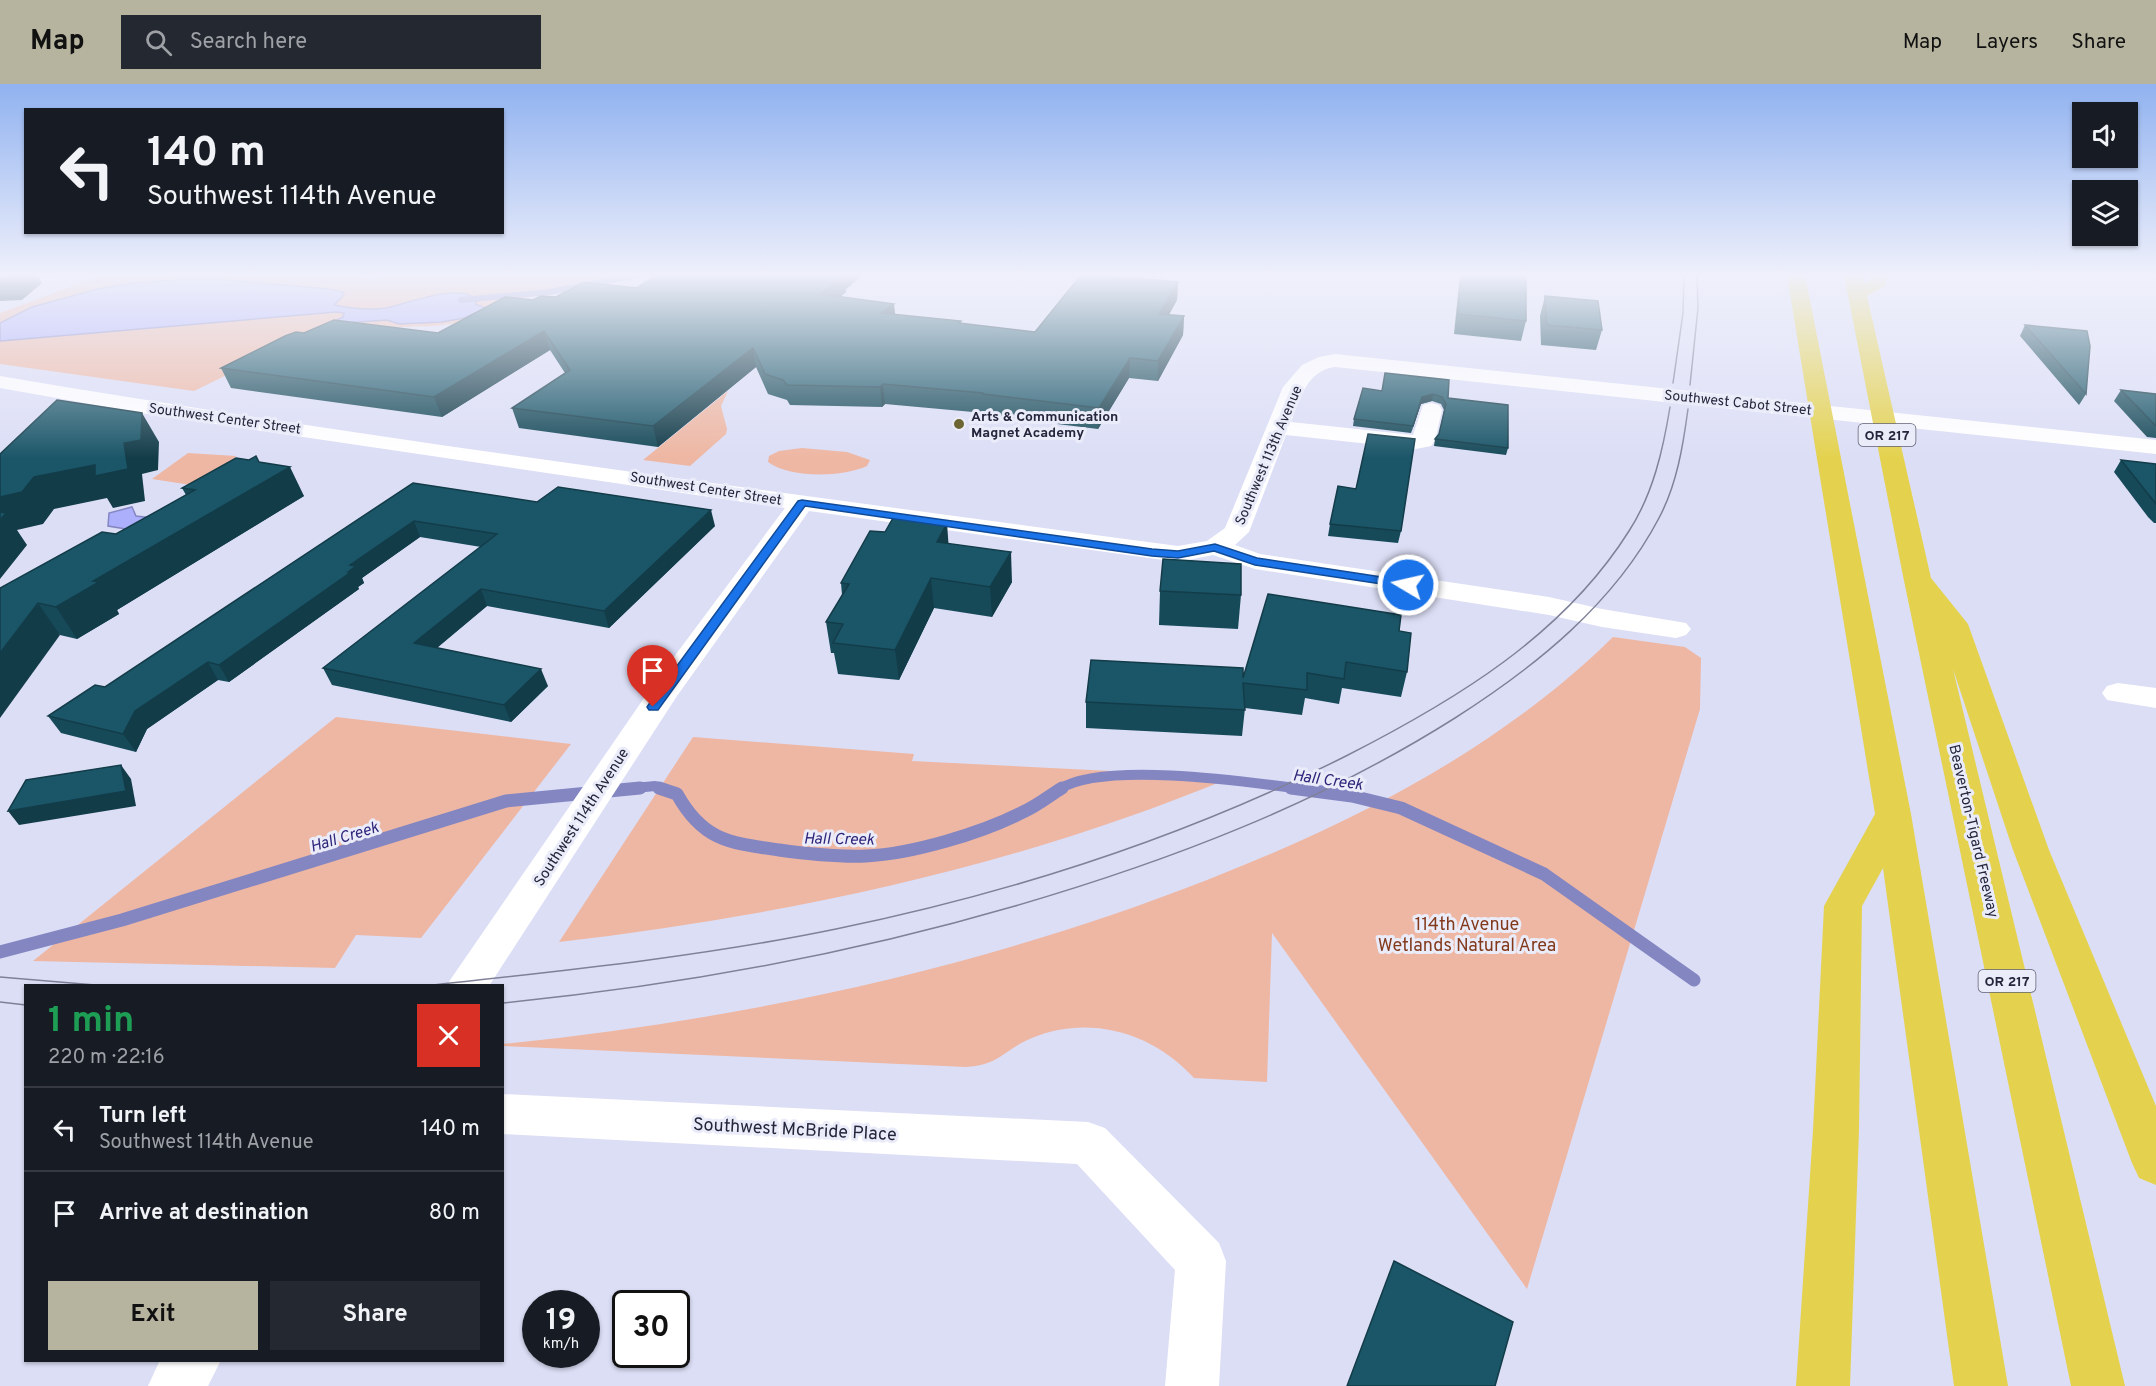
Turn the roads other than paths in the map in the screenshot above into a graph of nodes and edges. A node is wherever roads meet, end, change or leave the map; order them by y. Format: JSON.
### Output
{"nodes":[{"id":1,"x":1807,"y":336,"type":"edge"},
{"id":2,"x":1866,"y":336,"type":"edge"},
{"id":3,"x":1321,"y":363,"type":"joint"},
{"id":4,"x":0,"y":382,"type":"edge"},
{"id":5,"x":26,"y":386,"type":"junction"},
{"id":6,"x":0,"y":397,"type":"edge"},
{"id":7,"x":1431,"y":410,"type":"dead end"},
{"id":8,"x":1279,"y":427,"type":"junction"},
{"id":9,"x":2156,"y":447,"type":"edge"},
{"id":10,"x":802,"y":503,"type":"junction"},
{"id":11,"x":1215,"y":547,"type":"junction"},
{"id":12,"x":1917,"y":576,"type":"junction"},
{"id":13,"x":1676,"y":629,"type":"dead end"},
{"id":14,"x":2118,"y":693,"type":"dead end"},
{"id":15,"x":2156,"y":699,"type":"edge"},
{"id":16,"x":1893,"y":814,"type":"junction"},
{"id":17,"x":467,"y":984,"type":"edge"},
{"id":18,"x":504,"y":1114,"type":"edge"},
{"id":19,"x":2156,"y":1163,"type":"edge"},
{"id":20,"x":193,"y":1362,"type":"edge"},
{"id":21,"x":175,"y":1386,"type":"edge"},
{"id":22,"x":1192,"y":1386,"type":"edge"},
{"id":23,"x":1823,"y":1386,"type":"edge"},
{"id":24,"x":1981,"y":1386,"type":"edge"},
{"id":25,"x":2098,"y":1386,"type":"edge"}],
"edges":[{"from":1,"to":16,"type":"highway"},
{"from":2,"to":12,"type":"highway","name":"Beaverton-Tigard Freeway","number":"OR 217"},
{"from":3,"to":8,"type":"street","name":"Southwest 113th Avenue"},
{"from":3,"to":9,"type":"street","name":"Southwest Cabot Street"},
{"from":4,"to":5,"type":"street","name":"Southwest Center Street"},
{"from":5,"to":6,"type":"street"},
{"from":5,"to":10,"type":"street","name":"Southwest Center Street"},
{"from":7,"to":8,"type":"street"},
{"from":8,"to":11,"type":"street","name":"Southwest 113th Avenue"},
{"from":10,"to":11,"type":"street","name":"Southwest Center Street"},
{"from":10,"to":17,"type":"street","name":"Southwest 114th Avenue"},
{"from":11,"to":13,"type":"street"},
{"from":12,"to":19,"type":"highway"},
{"from":12,"to":25,"type":"highway","name":"Beaverton-Tigard Freeway","number":"OR 217"},
{"from":14,"to":15,"type":"street"},
{"from":16,"to":23,"type":"highway"},
{"from":16,"to":24,"type":"highway"},
{"from":18,"to":22,"type":"street","name":"Southwest McBride Place"},
{"from":20,"to":21,"type":"street"}]}
